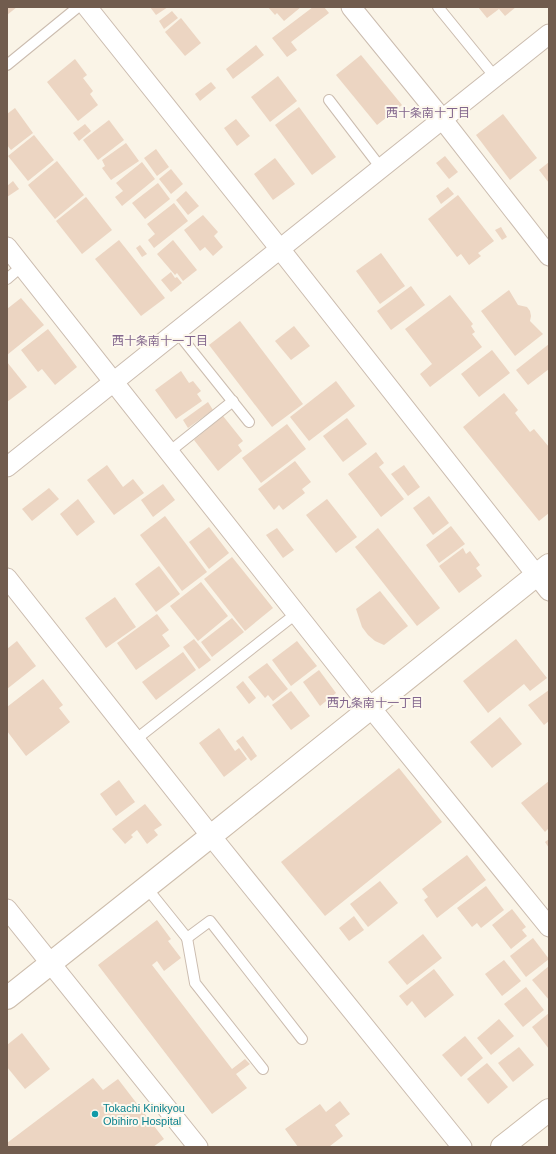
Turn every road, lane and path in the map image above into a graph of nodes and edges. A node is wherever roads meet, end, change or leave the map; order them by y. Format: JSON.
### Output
{"nodes":[{"id":1,"x":78,"y":7,"type":"edge"},
{"id":2,"x":87,"y":7,"type":"edge"},
{"id":3,"x":351,"y":7,"type":"edge"},
{"id":4,"x":438,"y":7,"type":"edge"},
{"id":5,"x":549,"y":34,"type":"edge"},
{"id":6,"x":7,"y":65,"type":"edge"},
{"id":7,"x":495,"y":77,"type":"junction"},
{"id":8,"x":329,"y":100,"type":"dead end"},
{"id":9,"x":443,"y":120,"type":"junction"},
{"id":10,"x":382,"y":168,"type":"junction"},
{"id":11,"x":7,"y":247,"type":"edge"},
{"id":12,"x":280,"y":248,"type":"junction"},
{"id":13,"x":549,"y":256,"type":"edge"},
{"id":14,"x":22,"y":266,"type":"junction"},
{"id":15,"x":7,"y":279,"type":"edge"},
{"id":16,"x":177,"y":332,"type":"junction"},
{"id":17,"x":114,"y":382,"type":"junction"},
{"id":18,"x":233,"y":401,"type":"junction"},
{"id":19,"x":249,"y":422,"type":"dead end"},
{"id":20,"x":169,"y":452,"type":"junction"},
{"id":21,"x":7,"y":467,"type":"edge"},
{"id":22,"x":545,"y":577,"type":"edge"},
{"id":23,"x":7,"y":578,"type":"edge"},
{"id":24,"x":297,"y":613,"type":"junction"},
{"id":25,"x":371,"y":708,"type":"junction"},
{"id":26,"x":135,"y":740,"type":"junction"},
{"id":27,"x":211,"y":836,"type":"junction"},
{"id":28,"x":146,"y":887,"type":"junction"},
{"id":29,"x":7,"y":909,"type":"edge"},
{"id":30,"x":549,"y":927,"type":"edge"},
{"id":31,"x":186,"y":938,"type":"junction"},
{"id":32,"x":50,"y":962,"type":"junction"},
{"id":33,"x":7,"y":998,"type":"edge"},
{"id":34,"x":302,"y":1039,"type":"dead end"},
{"id":35,"x":263,"y":1069,"type":"dead end"},
{"id":36,"x":549,"y":1110,"type":"edge"},
{"id":37,"x":198,"y":1147,"type":"edge"},
{"id":38,"x":462,"y":1147,"type":"edge"},
{"id":39,"x":502,"y":1147,"type":"edge"}],
"edges":[{"from":1,"to":6,"type":"lane"},
{"from":2,"to":12,"type":"street"},
{"from":3,"to":9,"type":"street"},
{"from":4,"to":7,"type":"lane"},
{"from":5,"to":7,"type":"street"},
{"from":7,"to":9,"type":"street"},
{"from":8,"to":10,"type":"lane"},
{"from":9,"to":10,"type":"street"},
{"from":9,"to":13,"type":"street"},
{"from":10,"to":12,"type":"street"},
{"from":11,"to":14,"type":"street"},
{"from":12,"to":16,"type":"street"},
{"from":12,"to":22,"type":"street"},
{"from":14,"to":15,"type":"lane"},
{"from":14,"to":17,"type":"street"},
{"from":16,"to":17,"type":"street"},
{"from":16,"to":18,"type":"lane"},
{"from":17,"to":20,"type":"street"},
{"from":17,"to":21,"type":"street"},
{"from":18,"to":19,"type":"lane"},
{"from":18,"to":20,"type":"lane"},
{"from":20,"to":24,"type":"street"},
{"from":22,"to":25,"type":"street"},
{"from":23,"to":26,"type":"street"},
{"from":24,"to":25,"type":"street"},
{"from":24,"to":26,"type":"lane"},
{"from":25,"to":27,"type":"street"},
{"from":25,"to":30,"type":"street"},
{"from":26,"to":27,"type":"street"},
{"from":27,"to":28,"type":"street"},
{"from":27,"to":38,"type":"street"},
{"from":28,"to":31,"type":"lane"},
{"from":28,"to":32,"type":"street"},
{"from":29,"to":32,"type":"street"},
{"from":31,"to":34,"type":"lane"},
{"from":31,"to":35,"type":"lane"},
{"from":32,"to":33,"type":"street"},
{"from":32,"to":37,"type":"street"},
{"from":36,"to":39,"type":"street"}]}
